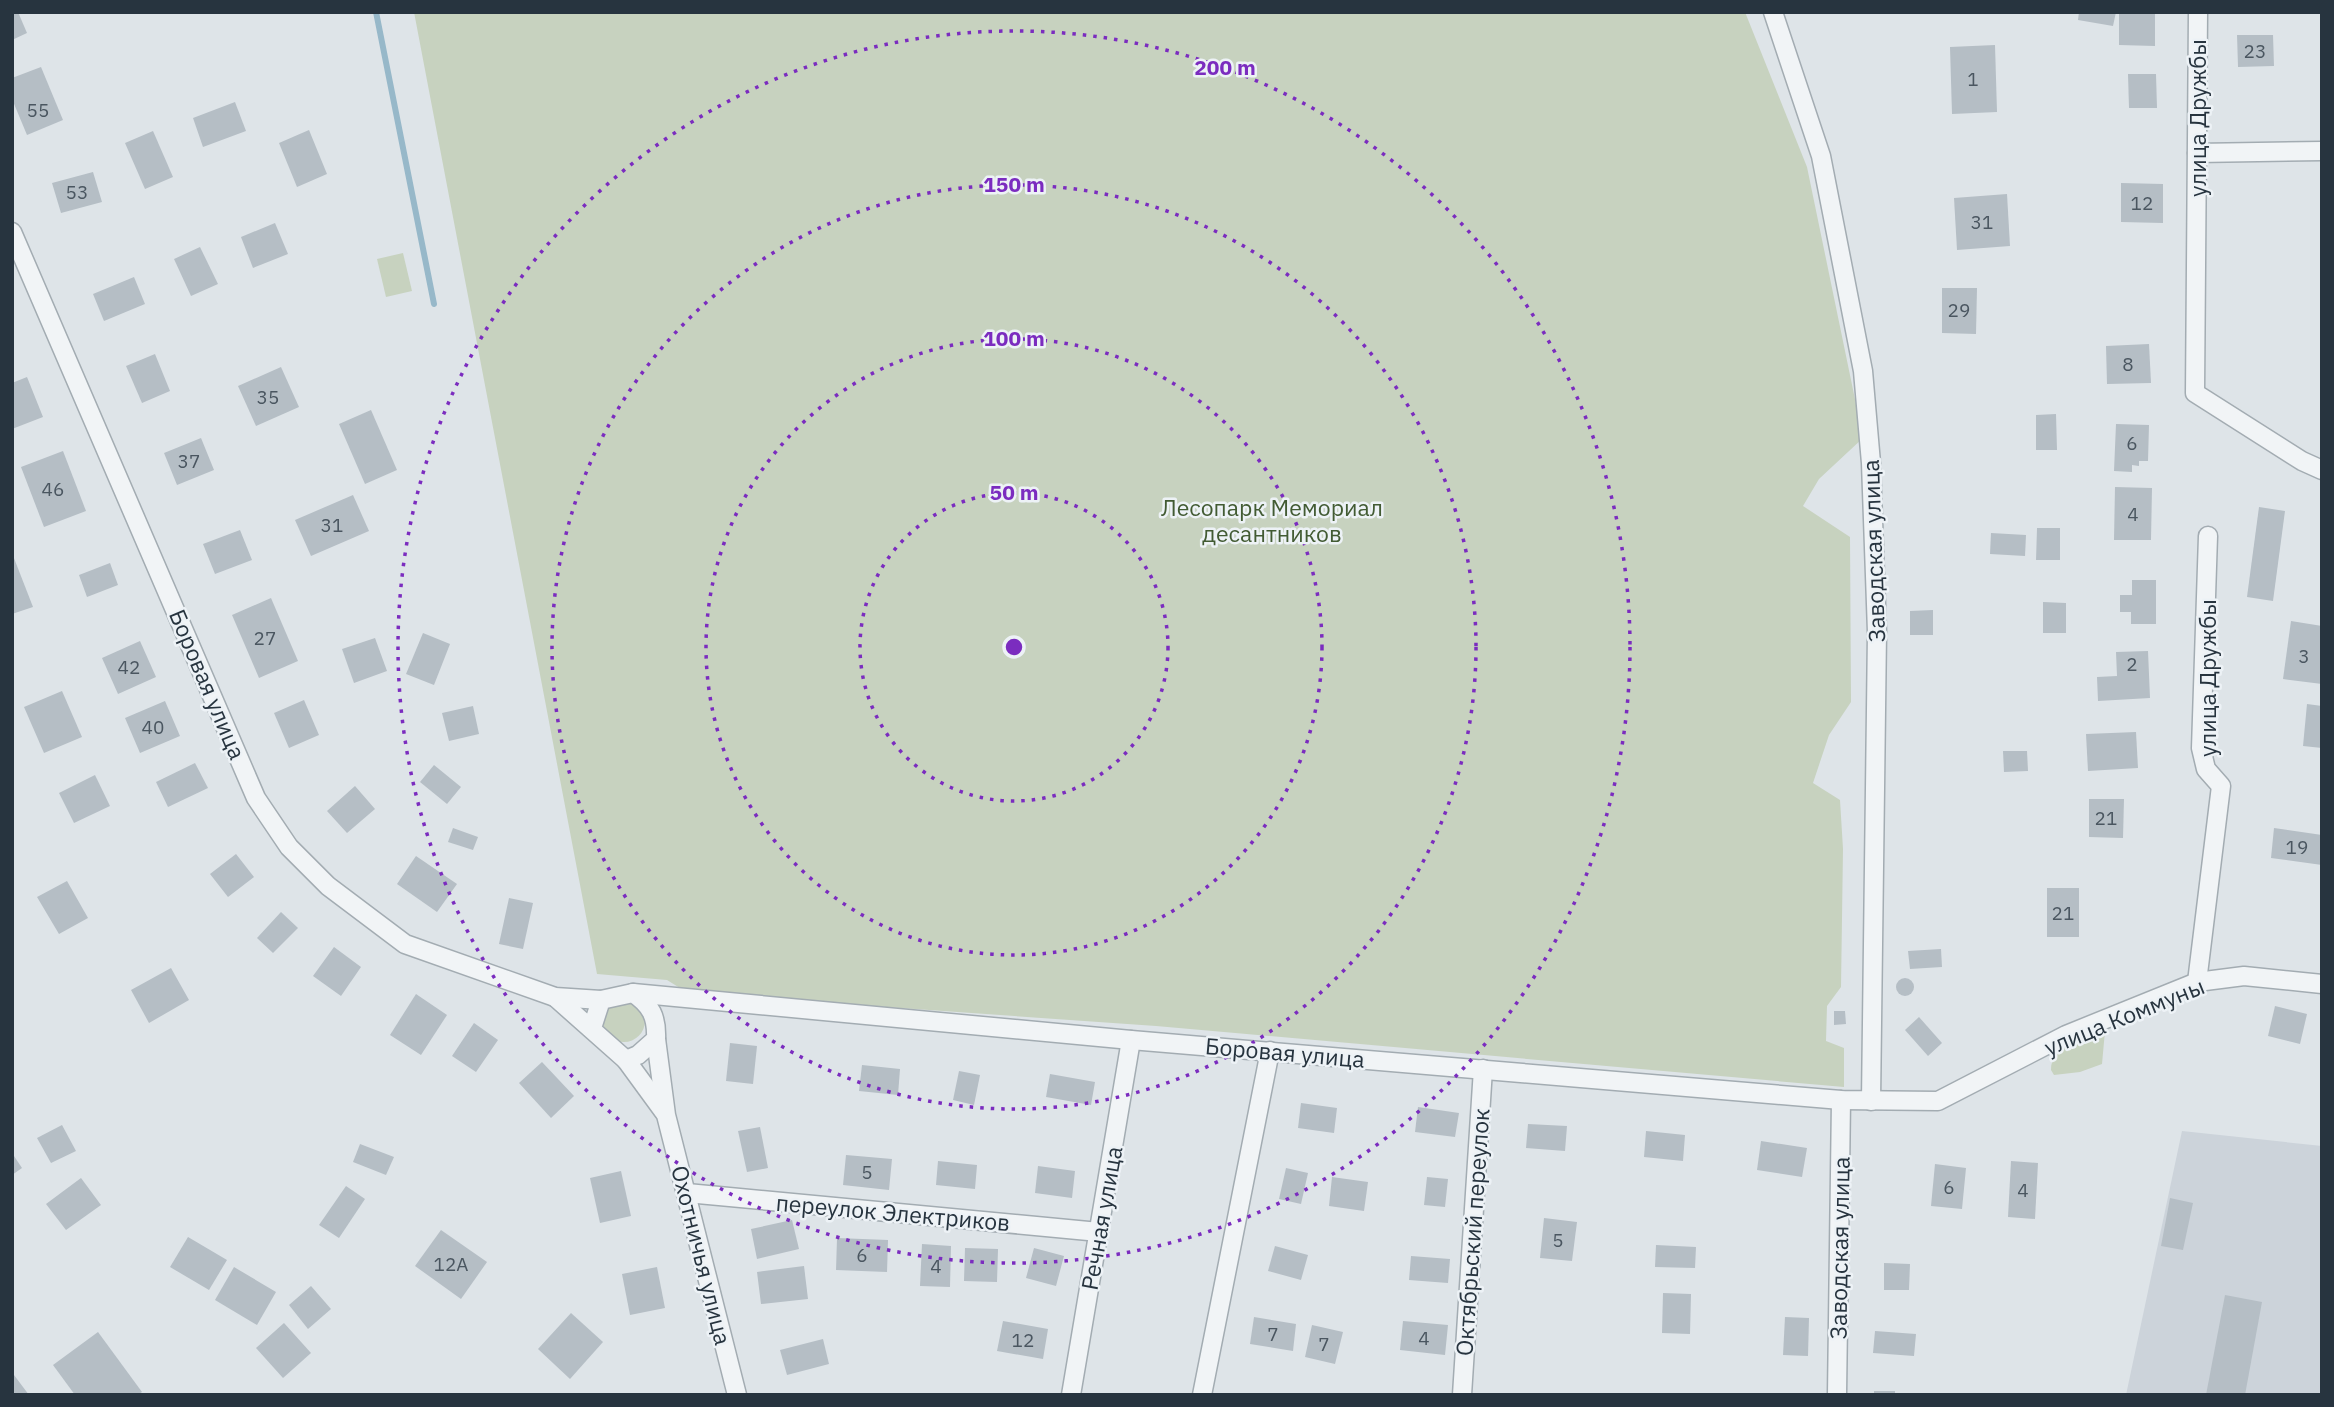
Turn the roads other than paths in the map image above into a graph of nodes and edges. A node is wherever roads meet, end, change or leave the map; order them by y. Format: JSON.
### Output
{"nodes":[{"id":1,"x":1773,"y":12,"type":"edge"},
{"id":2,"x":2198,"y":12,"type":"edge"},
{"id":3,"x":2322,"y":151,"type":"edge"},
{"id":4,"x":2197,"y":153,"type":"junction"},
{"id":5,"x":12,"y":232,"type":"edge"},
{"id":6,"x":2322,"y":470,"type":"edge"},
{"id":7,"x":2208,"y":536,"type":"dead end"},
{"id":8,"x":2196,"y":982,"type":"junction"},
{"id":9,"x":2322,"y":984,"type":"edge"},
{"id":10,"x":633,"y":993,"type":"junction"},
{"id":11,"x":555,"y":997,"type":"junction"},
{"id":12,"x":667,"y":997,"type":"junction"},
{"id":13,"x":601,"y":1000,"type":"junction"},
{"id":14,"x":592,"y":1028,"type":"junction"},
{"id":15,"x":656,"y":1031,"type":"junction"},
{"id":16,"x":1131,"y":1040,"type":"junction"},
{"id":17,"x":1270,"y":1051,"type":"junction"},
{"id":18,"x":626,"y":1060,"type":"junction"},
{"id":19,"x":1483,"y":1069,"type":"junction"},
{"id":20,"x":1841,"y":1100,"type":"junction"},
{"id":21,"x":1871,"y":1101,"type":"junction"},
{"id":22,"x":1938,"y":1101,"type":"joint"},
{"id":23,"x":666,"y":1115,"type":"junction"},
{"id":24,"x":687,"y":1193,"type":"junction"},
{"id":25,"x":1099,"y":1232,"type":"junction"},
{"id":26,"x":737,"y":1395,"type":"edge"},
{"id":27,"x":1071,"y":1395,"type":"edge"},
{"id":28,"x":1202,"y":1395,"type":"edge"},
{"id":29,"x":1462,"y":1395,"type":"edge"},
{"id":30,"x":1838,"y":1395,"type":"edge"}],
"edges":[{"from":1,"to":21,"type":"street","name":"Заводская улица"},
{"from":2,"to":4,"type":"street","name":"улица Дружбы"},
{"from":3,"to":4,"type":"street"},
{"from":4,"to":6,"type":"street","name":"улица Дружбы"},
{"from":5,"to":11,"type":"street","name":"Боровая улица"},
{"from":7,"to":8,"type":"street","name":"улица Дружбы"},
{"from":8,"to":9,"type":"street","name":"улица Коммуны"},
{"from":8,"to":22,"type":"street","name":"улица Коммуны"},
{"from":10,"to":12,"type":"street","name":"Боровая улица"},
{"from":10,"to":13,"type":"street"},
{"from":10,"to":15,"type":"street"},
{"from":11,"to":13,"type":"street","name":"Боровая улица"},
{"from":11,"to":14,"type":"street","name":"Боровая улица"},
{"from":12,"to":15,"type":"street","name":"Охотничья улица"},
{"from":12,"to":16,"type":"street","name":"Боровая улица"},
{"from":13,"to":14,"type":"street"},
{"from":14,"to":18,"type":"street"},
{"from":15,"to":18,"type":"street"},
{"from":15,"to":23,"type":"street","name":"Охотничья улица"},
{"from":16,"to":17,"type":"street","name":"Боровая улица"},
{"from":16,"to":25,"type":"street","name":"Речная улица"},
{"from":17,"to":19,"type":"street","name":"Боровая улица"},
{"from":17,"to":28,"type":"street"},
{"from":18,"to":23,"type":"street","name":"Охотничья улица"},
{"from":19,"to":20,"type":"street","name":"Боровая улица"},
{"from":19,"to":29,"type":"street","name":"Октябрьский переулок"},
{"from":20,"to":21,"type":"street","name":"Боровая улица"},
{"from":20,"to":30,"type":"street","name":"Заводская улица"},
{"from":21,"to":22,"type":"street","name":"Боровая улица"},
{"from":23,"to":24,"type":"street","name":"Охотничья улица"},
{"from":24,"to":25,"type":"street","name":"переулок Электриков"},
{"from":24,"to":26,"type":"street","name":"Охотничья улица"},
{"from":25,"to":27,"type":"street","name":"Речная улица"}]}
